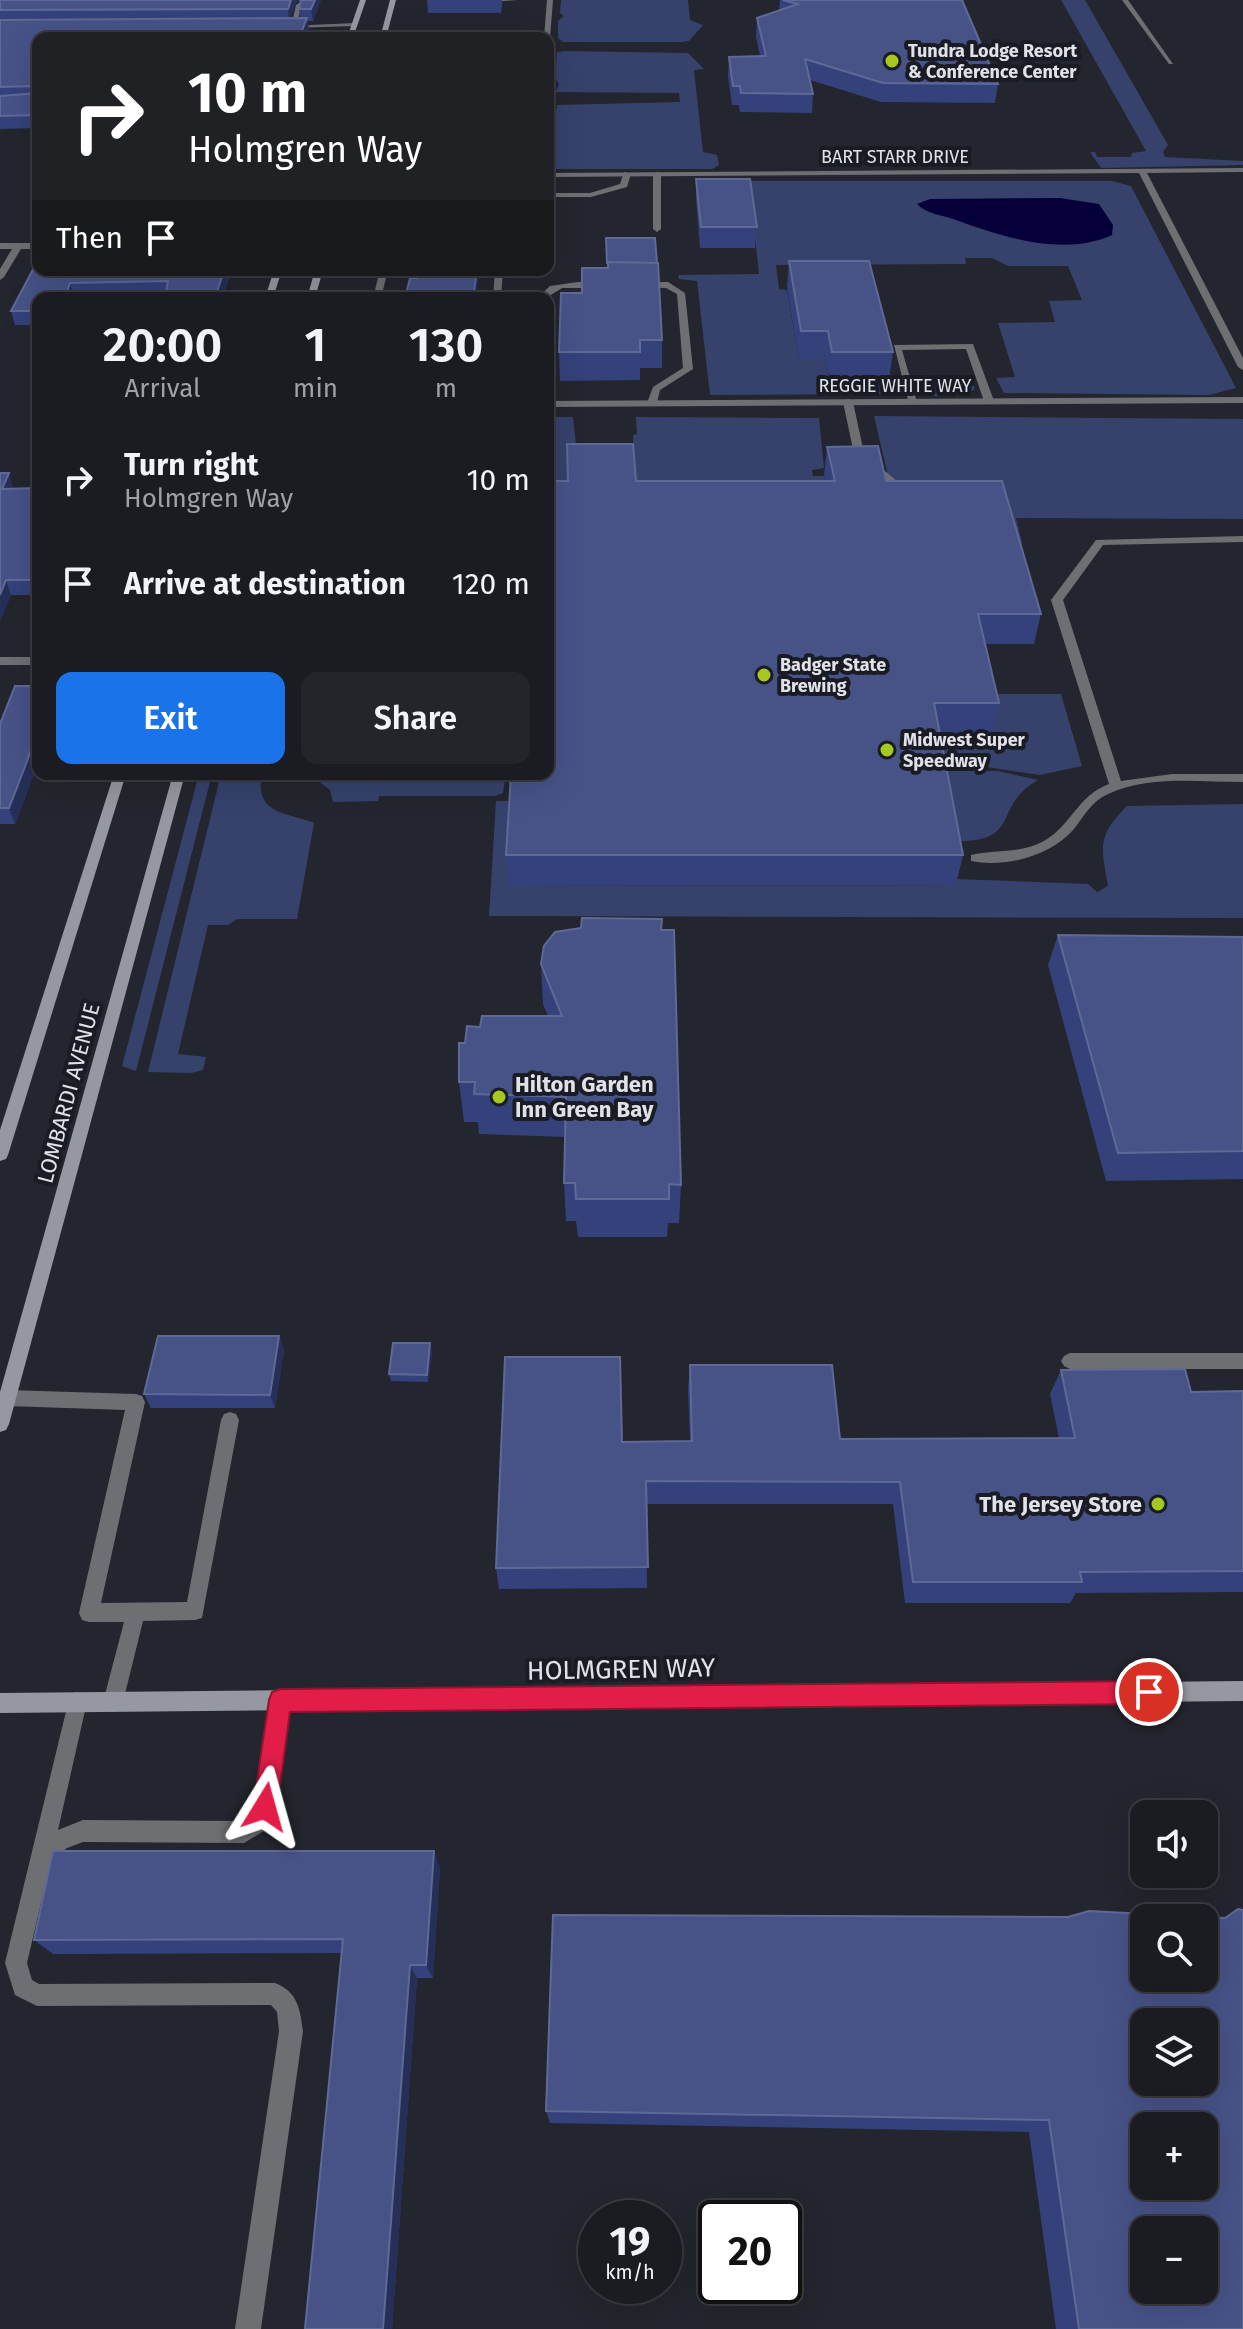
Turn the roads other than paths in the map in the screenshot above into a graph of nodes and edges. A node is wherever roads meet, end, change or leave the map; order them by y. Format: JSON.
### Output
{"nodes":[{"id":1,"x":363,"y":0,"type":"edge"},
{"id":2,"x":393,"y":0,"type":"edge"},
{"id":3,"x":514,"y":0,"type":"edge"},
{"id":4,"x":550,"y":0,"type":"edge"},
{"id":5,"x":1125,"y":0,"type":"edge"},
{"id":6,"x":472,"y":1,"type":"edge"},
{"id":7,"x":299,"y":5,"type":"edge"},
{"id":8,"x":355,"y":25,"type":"junction"},
{"id":9,"x":282,"y":26,"type":"edge"},
{"id":10,"x":293,"y":26,"type":"junction"},
{"id":11,"x":352,"y":32,"type":"edge"},
{"id":12,"x":385,"y":32,"type":"edge"},
{"id":13,"x":547,"y":32,"type":"edge"},
{"id":14,"x":1171,"y":63,"type":"dead end"},
{"id":15,"x":1243,"y":170,"type":"edge"},
{"id":16,"x":1142,"y":172,"type":"junction"},
{"id":17,"x":627,"y":174,"type":"junction"},
{"id":18,"x":657,"y":174,"type":"junction"},
{"id":19,"x":554,"y":175,"type":"edge"},
{"id":20,"x":554,"y":195,"type":"edge"},
{"id":21,"x":657,"y":229,"type":"dead end"},
{"id":22,"x":0,"y":246,"type":"edge"},
{"id":23,"x":18,"y":246,"type":"junction"},
{"id":24,"x":32,"y":246,"type":"edge"},
{"id":25,"x":0,"y":277,"type":"edge"},
{"id":26,"x":608,"y":285,"type":"edge"},
{"id":27,"x":624,"y":285,"type":"edge"},
{"id":28,"x":548,"y":292,"type":"edge"},
{"id":29,"x":1243,"y":367,"type":"edge"},
{"id":30,"x":1243,"y":400,"type":"edge"},
{"id":31,"x":989,"y":401,"type":"junction"},
{"id":32,"x":848,"y":402,"type":"junction"},
{"id":33,"x":912,"y":402,"type":"junction"},
{"id":34,"x":652,"y":403,"type":"junction"},
{"id":35,"x":554,"y":404,"type":"edge"},
{"id":36,"x":898,"y":498,"type":"edge"},
{"id":37,"x":1243,"y":539,"type":"edge"},
{"id":38,"x":0,"y":661,"type":"edge"},
{"id":39,"x":32,"y":661,"type":"edge"},
{"id":40,"x":1243,"y":778,"type":"edge"},
{"id":41,"x":118,"y":780,"type":"edge"},
{"id":42,"x":177,"y":780,"type":"edge"},
{"id":43,"x":1116,"y":786,"type":"junction"},
{"id":44,"x":976,"y":858,"type":"dead end"},
{"id":45,"x":0,"y":1155,"type":"edge"},
{"id":46,"x":1070,"y":1361,"type":"dead end"},
{"id":47,"x":1243,"y":1361,"type":"edge"},
{"id":48,"x":7,"y":1398,"type":"junction"},
{"id":49,"x":230,"y":1420,"type":"dead end"},
{"id":50,"x":0,"y":1424,"type":"edge"},
{"id":51,"x":136,"y":1612,"type":"junction"},
{"id":52,"x":1243,"y":1691,"type":"edge"},
{"id":53,"x":280,"y":1700,"type":"junction"},
{"id":54,"x":77,"y":1702,"type":"junction"},
{"id":55,"x":113,"y":1702,"type":"junction"},
{"id":56,"x":0,"y":1703,"type":"edge"},
{"id":57,"x":42,"y":1854,"type":"junction"},
{"id":58,"x":248,"y":2329,"type":"edge"}],
"edges":[{"from":1,"to":8,"type":"main road"},
{"from":2,"to":12,"type":"main road"},
{"from":3,"to":6,"type":"street"},
{"from":4,"to":13,"type":"street"},
{"from":5,"to":14,"type":"street"},
{"from":7,"to":10,"type":"street"},
{"from":8,"to":10,"type":"street"},
{"from":8,"to":11,"type":"main road"},
{"from":9,"to":10,"type":"street"},
{"from":15,"to":16,"type":"street","name":"BART STARR DRIVE"},
{"from":16,"to":18,"type":"street","name":"BART STARR DRIVE"},
{"from":16,"to":29,"type":"street"},
{"from":17,"to":18,"type":"street","name":"BART STARR DRIVE"},
{"from":17,"to":19,"type":"street","name":"BART STARR DRIVE"},
{"from":17,"to":20,"type":"street"},
{"from":18,"to":21,"type":"street"},
{"from":22,"to":23,"type":"street"},
{"from":23,"to":24,"type":"street"},
{"from":23,"to":25,"type":"street"},
{"from":26,"to":28,"type":"street"},
{"from":27,"to":34,"type":"street"},
{"from":30,"to":31,"type":"street","name":"REGGIE WHITE WAY"},
{"from":31,"to":33,"type":"street","name":"REGGIE WHITE WAY"},
{"from":31,"to":33,"type":"street"},
{"from":32,"to":33,"type":"street","name":"REGGIE WHITE WAY"},
{"from":32,"to":34,"type":"street","name":"REGGIE WHITE WAY"},
{"from":32,"to":36,"type":"street"},
{"from":34,"to":35,"type":"street","name":"REGGIE WHITE WAY"},
{"from":37,"to":43,"type":"street"},
{"from":38,"to":39,"type":"street"},
{"from":40,"to":43,"type":"street"},
{"from":41,"to":45,"type":"main road","name":"LOMBARDI AVENUE"},
{"from":42,"to":48,"type":"main road","name":"LOMBARDI AVENUE"},
{"from":43,"to":44,"type":"street"},
{"from":46,"to":47,"type":"street"},
{"from":48,"to":50,"type":"main road","name":"LOMBARDI AVENUE"},
{"from":48,"to":51,"type":"street"},
{"from":49,"to":51,"type":"street"},
{"from":51,"to":55,"type":"street"},
{"from":52,"to":53,"type":"main road","name":"HOLMGREN WAY"},
{"from":53,"to":55,"type":"main road","name":"HOLMGREN WAY"},
{"from":53,"to":57,"type":"street"},
{"from":54,"to":55,"type":"main road","name":"HOLMGREN WAY"},
{"from":54,"to":56,"type":"main road","name":"HOLMGREN WAY"},
{"from":54,"to":57,"type":"street"},
{"from":57,"to":58,"type":"street"}]}
